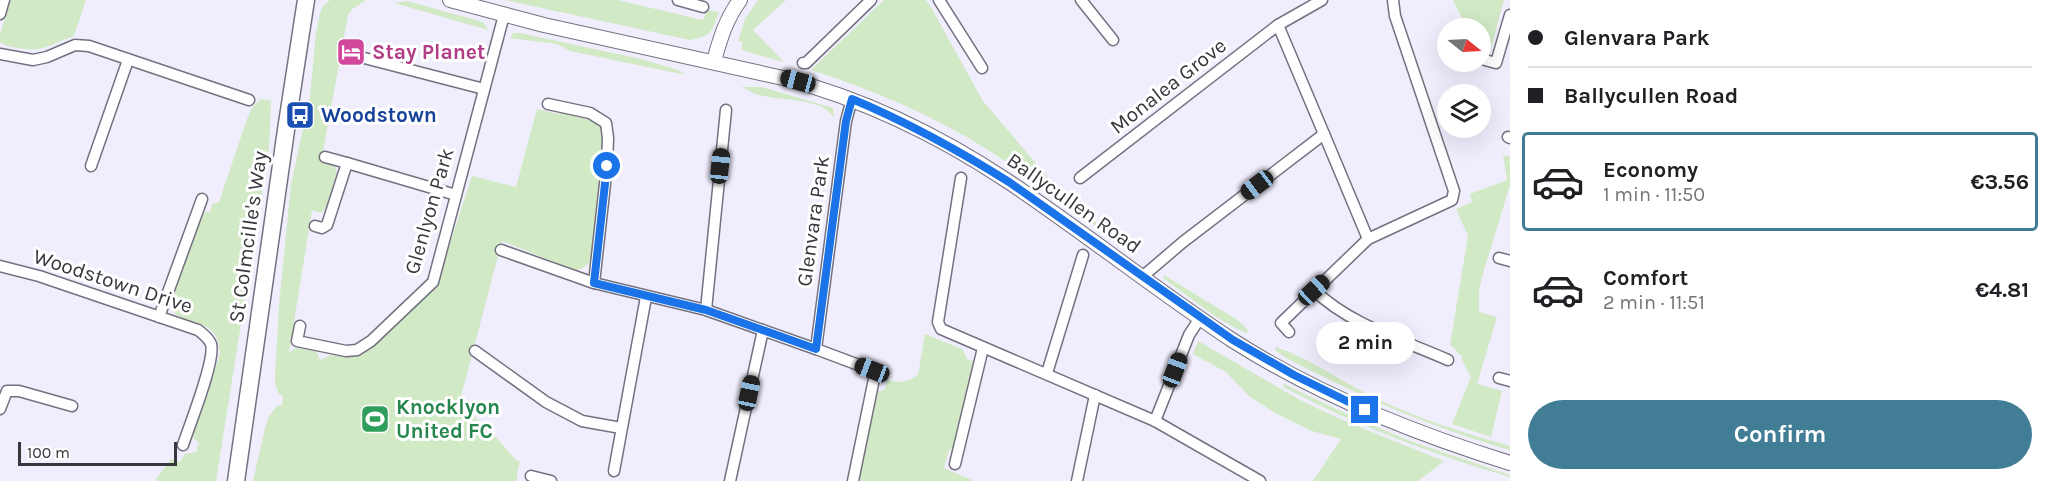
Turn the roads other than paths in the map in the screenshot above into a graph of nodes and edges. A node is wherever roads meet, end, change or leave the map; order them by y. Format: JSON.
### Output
{"nodes":[{"id":1,"x":4,"y":0,"type":"edge"},
{"id":2,"x":318,"y":0,"type":"edge"},
{"id":3,"x":450,"y":0,"type":"edge"},
{"id":4,"x":678,"y":0,"type":"edge"},
{"id":5,"x":740,"y":0,"type":"edge"},
{"id":6,"x":871,"y":0,"type":"edge"},
{"id":7,"x":939,"y":0,"type":"edge"},
{"id":8,"x":1081,"y":0,"type":"edge"},
{"id":9,"x":1322,"y":0,"type":"edge"},
{"id":10,"x":1393,"y":0,"type":"edge"},
{"id":11,"x":304,"y":5,"type":"edge"},
{"id":12,"x":704,"y":7,"type":"dead end"},
{"id":13,"x":0,"y":14,"type":"edge"},
{"id":14,"x":504,"y":15,"type":"junction"},
{"id":15,"x":1510,"y":15,"type":"edge"},
{"id":16,"x":1278,"y":25,"type":"junction"},
{"id":17,"x":1113,"y":40,"type":"dead end"},
{"id":18,"x":345,"y":53,"type":"dead end"},
{"id":19,"x":0,"y":54,"type":"edge"},
{"id":20,"x":128,"y":60,"type":"junction"},
{"id":21,"x":714,"y":61,"type":"junction"},
{"id":22,"x":1491,"y":62,"type":"edge"},
{"id":23,"x":803,"y":63,"type":"dead end"},
{"id":24,"x":981,"y":68,"type":"dead end"},
{"id":25,"x":484,"y":90,"type":"junction"},
{"id":26,"x":852,"y":99,"type":"junction"},
{"id":27,"x":249,"y":100,"type":"dead end"},
{"id":28,"x":548,"y":104,"type":"dead end"},
{"id":29,"x":726,"y":110,"type":"dead end"},
{"id":30,"x":1324,"y":134,"type":"junction"},
{"id":31,"x":325,"y":157,"type":"dead end"},
{"id":32,"x":346,"y":164,"type":"junction"},
{"id":33,"x":91,"y":166,"type":"dead end"},
{"id":34,"x":961,"y":178,"type":"dead end"},
{"id":35,"x":1080,"y":178,"type":"dead end"},
{"id":36,"x":456,"y":195,"type":"junction"},
{"id":37,"x":202,"y":199,"type":"dead end"},
{"id":38,"x":315,"y":226,"type":"dead end"},
{"id":39,"x":1368,"y":239,"type":"junction"},
{"id":40,"x":501,"y":250,"type":"dead end"},
{"id":41,"x":1083,"y":255,"type":"dead end"},
{"id":42,"x":0,"y":266,"type":"edge"},
{"id":43,"x":1142,"y":277,"type":"junction"},
{"id":44,"x":594,"y":283,"type":"junction"},
{"id":45,"x":1314,"y":290,"type":"junction"},
{"id":46,"x":646,"y":297,"type":"junction"},
{"id":47,"x":706,"y":310,"type":"junction"},
{"id":48,"x":159,"y":317,"type":"junction"},
{"id":49,"x":1200,"y":318,"type":"junction"},
{"id":50,"x":300,"y":326,"type":"dead end"},
{"id":51,"x":763,"y":330,"type":"junction"},
{"id":52,"x":1289,"y":332,"type":"dead end"},
{"id":53,"x":983,"y":348,"type":"junction"},
{"id":54,"x":816,"y":349,"type":"junction"},
{"id":55,"x":475,"y":351,"type":"dead end"},
{"id":56,"x":1448,"y":360,"type":"dead end"},
{"id":57,"x":1047,"y":374,"type":"junction"},
{"id":58,"x":1095,"y":395,"type":"junction"},
{"id":59,"x":72,"y":406,"type":"dead end"},
{"id":60,"x":0,"y":409,"type":"edge"},
{"id":61,"x":1155,"y":421,"type":"junction"},
{"id":62,"x":621,"y":428,"type":"junction"},
{"id":63,"x":183,"y":446,"type":"dead end"},
{"id":64,"x":1510,"y":463,"type":"edge"},
{"id":65,"x":955,"y":464,"type":"dead end"},
{"id":66,"x":614,"y":471,"type":"dead end"},
{"id":67,"x":531,"y":476,"type":"dead end"},
{"id":68,"x":236,"y":481,"type":"edge"},
{"id":69,"x":552,"y":481,"type":"edge"},
{"id":70,"x":730,"y":481,"type":"edge"},
{"id":71,"x":853,"y":481,"type":"edge"},
{"id":72,"x":1077,"y":481,"type":"edge"},
{"id":73,"x":1260,"y":481,"type":"edge"}],
"edges":[{"from":1,"to":13,"type":"street"},
{"from":2,"to":11,"type":"main road"},
{"from":3,"to":14,"type":"street","name":"Ballycullen Road"},
{"from":4,"to":12,"type":"street"},
{"from":5,"to":21,"type":"street"},
{"from":6,"to":23,"type":"street"},
{"from":7,"to":24,"type":"street"},
{"from":8,"to":17,"type":"street"},
{"from":9,"to":16,"type":"street","name":"Monalea Grove"},
{"from":10,"to":39,"type":"street"},
{"from":11,"to":68,"type":"main road","name":"St Colmcille's Way"},
{"from":14,"to":21,"type":"street","name":"Ballycullen Road"},
{"from":14,"to":25,"type":"street","name":"Glenlyon Park"},
{"from":15,"to":22,"type":"street"},
{"from":16,"to":30,"type":"street"},
{"from":16,"to":35,"type":"street","name":"Monalea Grove"},
{"from":18,"to":25,"type":"street"},
{"from":19,"to":20,"type":"street"},
{"from":20,"to":27,"type":"street"},
{"from":20,"to":33,"type":"street"},
{"from":21,"to":26,"type":"street","name":"Ballycullen Road"},
{"from":25,"to":36,"type":"street","name":"Glenlyon Park"},
{"from":26,"to":43,"type":"street","name":"Ballycullen Road"},
{"from":26,"to":54,"type":"street","name":"Glenvara Park"},
{"from":28,"to":44,"type":"street"},
{"from":29,"to":47,"type":"street"},
{"from":30,"to":39,"type":"street"},
{"from":30,"to":43,"type":"street"},
{"from":31,"to":32,"type":"street"},
{"from":32,"to":36,"type":"street"},
{"from":32,"to":38,"type":"street"},
{"from":34,"to":53,"type":"street"},
{"from":36,"to":50,"type":"street","name":"Glenlyon Park"},
{"from":37,"to":48,"type":"street"},
{"from":39,"to":45,"type":"street"},
{"from":40,"to":44,"type":"street"},
{"from":41,"to":57,"type":"street"},
{"from":42,"to":48,"type":"street","name":"Woodstown Drive"},
{"from":43,"to":49,"type":"street","name":"Ballycullen Road"},
{"from":44,"to":46,"type":"street"},
{"from":45,"to":52,"type":"street"},
{"from":45,"to":56,"type":"street"},
{"from":46,"to":47,"type":"street"},
{"from":46,"to":62,"type":"street"},
{"from":47,"to":51,"type":"street"},
{"from":48,"to":63,"type":"street","name":"Woodstown Drive"},
{"from":49,"to":61,"type":"street"},
{"from":49,"to":64,"type":"street","name":"Ballycullen Road"},
{"from":51,"to":54,"type":"street"},
{"from":51,"to":70,"type":"street"},
{"from":53,"to":57,"type":"street"},
{"from":53,"to":65,"type":"street"},
{"from":54,"to":71,"type":"street"},
{"from":55,"to":62,"type":"street"},
{"from":57,"to":58,"type":"street"},
{"from":58,"to":61,"type":"street"},
{"from":58,"to":72,"type":"street"},
{"from":59,"to":60,"type":"street"},
{"from":61,"to":73,"type":"street"},
{"from":62,"to":66,"type":"street"},
{"from":67,"to":69,"type":"street"}]}
